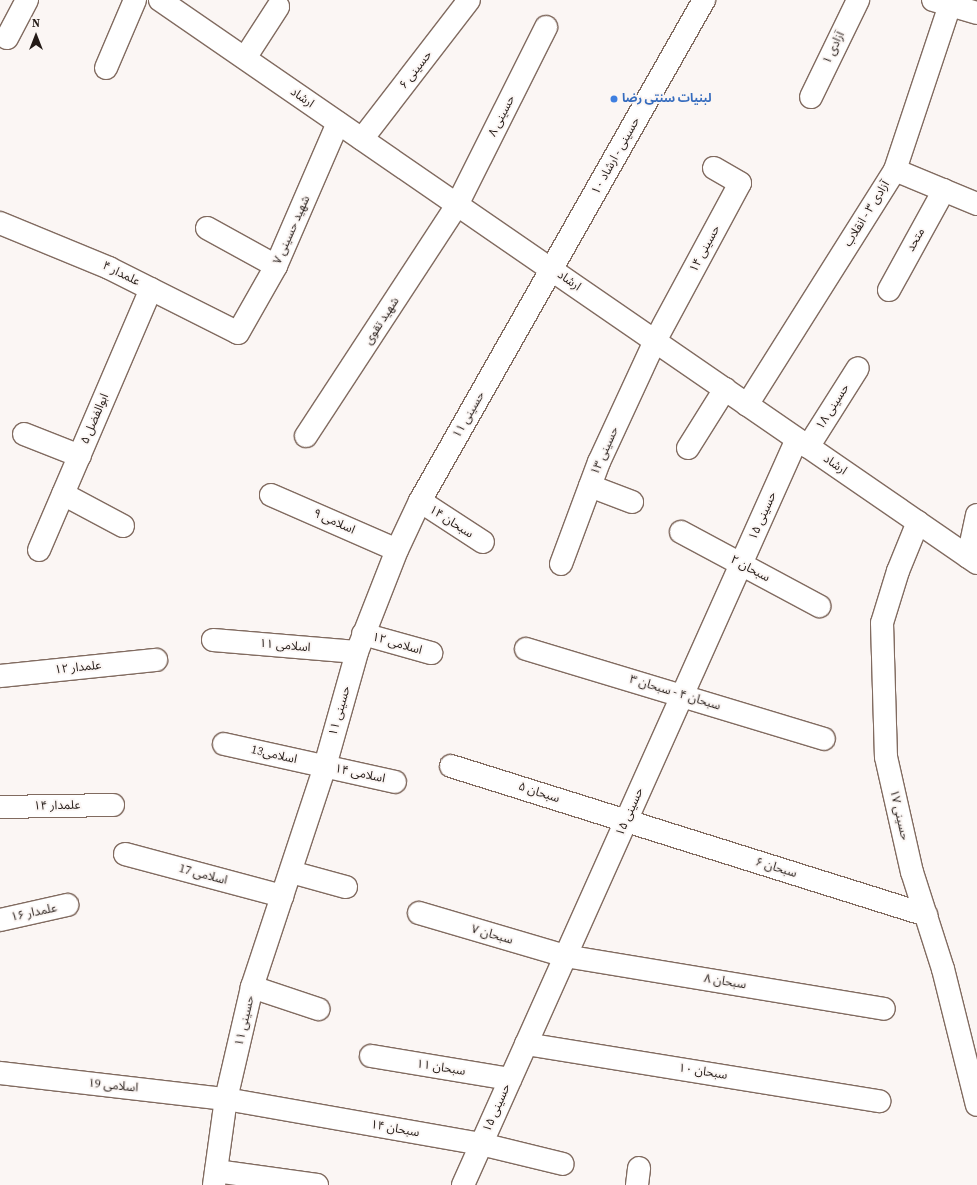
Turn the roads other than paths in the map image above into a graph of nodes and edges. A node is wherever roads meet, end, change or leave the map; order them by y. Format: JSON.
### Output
{"nodes":[{"id":1,"x":26,"y":0,"type":"edge"},
{"id":2,"x":135,"y":0,"type":"edge"},
{"id":3,"x":160,"y":0,"type":"edge"},
{"id":4,"x":704,"y":0,"type":"edge"},
{"id":5,"x":858,"y":0,"type":"edge"},
{"id":6,"x":466,"y":1,"type":"edge"},
{"id":7,"x":941,"y":3,"type":"edge"},
{"id":8,"x":278,"y":7,"type":"dead end"},
{"id":9,"x":977,"y":13,"type":"edge"},
{"id":10,"x":546,"y":27,"type":"dead end"},
{"id":11,"x":7,"y":38,"type":"dead end"},
{"id":12,"x":244,"y":58,"type":"junction"},
{"id":13,"x":106,"y":68,"type":"dead end"},
{"id":14,"x":811,"y":97,"type":"dead end"},
{"id":15,"x":338,"y":123,"type":"junction"},
{"id":16,"x":362,"y":139,"type":"junction"},
{"id":17,"x":714,"y":168,"type":"dead end"},
{"id":18,"x":894,"y":170,"type":"junction"},
{"id":19,"x":944,"y":190,"type":"junction"},
{"id":20,"x":977,"y":204,"type":"edge"},
{"id":21,"x":458,"y":205,"type":"junction"},
{"id":22,"x":0,"y":223,"type":"edge"},
{"id":23,"x":207,"y":228,"type":"dead end"},
{"id":24,"x":276,"y":266,"type":"junction"},
{"id":25,"x":552,"y":270,"type":"junction"},
{"id":26,"x":151,"y":289,"type":"junction"},
{"id":27,"x":889,"y":290,"type":"dead end"},
{"id":28,"x":238,"y":333,"type":"joint"},
{"id":29,"x":655,"y":341,"type":"junction"},
{"id":30,"x":858,"y":368,"type":"dead end"},
{"id":31,"x":725,"y":389,"type":"junction"},
{"id":32,"x":747,"y":404,"type":"junction"},
{"id":33,"x":24,"y":434,"type":"dead end"},
{"id":34,"x":306,"y":436,"type":"dead end"},
{"id":35,"x":803,"y":443,"type":"junction"},
{"id":36,"x":688,"y":448,"type":"dead end"},
{"id":37,"x":80,"y":456,"type":"junction"},
{"id":38,"x":590,"y":486,"type":"junction"},
{"id":39,"x":63,"y":494,"type":"junction"},
{"id":40,"x":271,"y":495,"type":"dead end"},
{"id":41,"x":420,"y":501,"type":"junction"},
{"id":42,"x":632,"y":502,"type":"dead end"},
{"id":43,"x":977,"y":515,"type":"edge"},
{"id":44,"x":918,"y":522,"type":"junction"},
{"id":45,"x":123,"y":526,"type":"dead end"},
{"id":46,"x":681,"y":532,"type":"dead end"},
{"id":47,"x":483,"y":542,"type":"dead end"},
{"id":48,"x":40,"y":550,"type":"dead end"},
{"id":49,"x":397,"y":550,"type":"junction"},
{"id":50,"x":973,"y":560,"type":"edge"},
{"id":51,"x":561,"y":564,"type":"dead end"},
{"id":52,"x":741,"y":565,"type":"junction"},
{"id":53,"x":819,"y":606,"type":"dead end"},
{"id":54,"x":213,"y":640,"type":"dead end"},
{"id":55,"x":360,"y":643,"type":"junction"},
{"id":56,"x":526,"y":649,"type":"dead end"},
{"id":57,"x":432,"y":654,"type":"dead end"},
{"id":58,"x":156,"y":660,"type":"dead end"},
{"id":59,"x":0,"y":676,"type":"edge"},
{"id":60,"x":683,"y":695,"type":"junction"},
{"id":61,"x":824,"y":739,"type":"dead end"},
{"id":62,"x":224,"y":744,"type":"dead end"},
{"id":63,"x":325,"y":766,"type":"junction"},
{"id":64,"x":451,"y":766,"type":"dead end"},
{"id":65,"x":395,"y":782,"type":"dead end"},
{"id":66,"x":113,"y":805,"type":"dead end"},
{"id":67,"x":0,"y":807,"type":"edge"},
{"id":68,"x":626,"y":821,"type":"junction"},
{"id":69,"x":124,"y":854,"type":"dead end"},
{"id":70,"x":292,"y":872,"type":"junction"},
{"id":71,"x":346,"y":887,"type":"dead end"},
{"id":72,"x":282,"y":896,"type":"junction"},
{"id":73,"x":67,"y":905,"type":"dead end"},
{"id":74,"x":419,"y":913,"type":"dead end"},
{"id":75,"x":926,"y":915,"type":"junction"},
{"id":76,"x":0,"y":920,"type":"edge"},
{"id":77,"x":565,"y":956,"type":"junction"},
{"id":78,"x":252,"y":987,"type":"junction"},
{"id":79,"x":318,"y":1009,"type":"dead end"},
{"id":80,"x":884,"y":1009,"type":"dead end"},
{"id":81,"x":526,"y":1044,"type":"junction"},
{"id":82,"x":372,"y":1056,"type":"dead end"},
{"id":83,"x":0,"y":1073,"type":"edge"},
{"id":84,"x":510,"y":1079,"type":"junction"},
{"id":85,"x":226,"y":1099,"type":"junction"},
{"id":86,"x":879,"y":1101,"type":"dead end"},
{"id":87,"x":977,"y":1105,"type":"edge"},
{"id":88,"x":481,"y":1144,"type":"junction"},
{"id":89,"x":563,"y":1164,"type":"dead end"},
{"id":90,"x":215,"y":1178,"type":"edge"},
{"id":91,"x":317,"y":1185,"type":"edge"},
{"id":92,"x":463,"y":1185,"type":"edge"}],
"edges":[{"from":1,"to":11,"type":"street"},
{"from":2,"to":13,"type":"street"},
{"from":3,"to":12,"type":"street","name":"ارشاد"},
{"from":4,"to":25,"type":"street","name":"حسینی - ارشاد ۱۰"},
{"from":5,"to":14,"type":"street","name":"آزادی ۱"},
{"from":6,"to":16,"type":"street","name":"حسینی ۶"},
{"from":7,"to":9,"type":"street"},
{"from":7,"to":18,"type":"street","name":"آزادی ۳ - انقلاب"},
{"from":8,"to":12,"type":"street"},
{"from":10,"to":21,"type":"street","name":"حسینی ۸"},
{"from":12,"to":15,"type":"street","name":"ارشاد"},
{"from":15,"to":16,"type":"street","name":"ارشاد"},
{"from":15,"to":24,"type":"street","name":"شهید حسینی ۷"},
{"from":16,"to":21,"type":"street","name":"ارشاد"},
{"from":17,"to":29,"type":"street","name":"حسینی ۱۴"},
{"from":18,"to":19,"type":"street"},
{"from":18,"to":32,"type":"street","name":"آزادی ۳ - انقلاب"},
{"from":19,"to":20,"type":"street"},
{"from":19,"to":27,"type":"street","name":"متحد"},
{"from":21,"to":25,"type":"street","name":"ارشاد"},
{"from":21,"to":34,"type":"street","name":"شهید تقوی"},
{"from":22,"to":26,"type":"street","name":"علمدار ۴"},
{"from":23,"to":24,"type":"street"},
{"from":24,"to":28,"type":"street","name":"شهید حسینی ۷"},
{"from":25,"to":29,"type":"street","name":"ارشاد"},
{"from":25,"to":41,"type":"street","name":"حسینی ۱۱"},
{"from":26,"to":28,"type":"street","name":"علمدار ۴"},
{"from":26,"to":37,"type":"street","name":"ابوالفضل ۵"},
{"from":29,"to":31,"type":"street","name":"ارشاد"},
{"from":29,"to":38,"type":"street","name":"حسینی ۱۳"},
{"from":30,"to":35,"type":"street","name":"حسینی ۱۸"},
{"from":31,"to":32,"type":"street","name":"ارشاد"},
{"from":31,"to":36,"type":"street"},
{"from":32,"to":35,"type":"street","name":"ارشاد"},
{"from":33,"to":37,"type":"street"},
{"from":35,"to":44,"type":"street","name":"ارشاد"},
{"from":35,"to":52,"type":"street","name":"حسینی ۱۵"},
{"from":37,"to":39,"type":"street","name":"ابوالفضل ۵"},
{"from":38,"to":42,"type":"street"},
{"from":38,"to":51,"type":"street","name":"حسینی ۱۳"},
{"from":39,"to":45,"type":"street"},
{"from":39,"to":48,"type":"street","name":"ابوالفضل ۵"},
{"from":40,"to":49,"type":"street","name":"اسلامی ۹"},
{"from":41,"to":47,"type":"street","name":"سبحان ۱۴"},
{"from":41,"to":49,"type":"street","name":"حسینی ۱۱"},
{"from":43,"to":50,"type":"street"},
{"from":44,"to":50,"type":"street","name":"ارشاد"},
{"from":44,"to":75,"type":"street","name":"حسینی ۱۷"},
{"from":46,"to":52,"type":"street","name":"سبحان ۲"},
{"from":49,"to":55,"type":"street","name":"حسینی ۱۱"},
{"from":52,"to":53,"type":"street","name":"سبحان ۲"},
{"from":52,"to":60,"type":"street","name":"حسینی ۱۵"},
{"from":54,"to":55,"type":"street","name":"اسلامی ۱۱"},
{"from":55,"to":57,"type":"street","name":"اسلامی ۱۲"},
{"from":55,"to":63,"type":"street","name":"حسینی ۱۱"},
{"from":56,"to":60,"type":"street","name":"سبحان ۴ - سبحان ۳"},
{"from":58,"to":59,"type":"street","name":"علمدار ۱۲"},
{"from":60,"to":61,"type":"street","name":"سبحان ۴ - سبحان ۳"},
{"from":60,"to":68,"type":"street","name":"حسینی ۱۵"},
{"from":62,"to":63,"type":"street","name":"اسلامی13"},
{"from":63,"to":65,"type":"street","name":"اسلامی ۱۴"},
{"from":63,"to":70,"type":"street","name":"حسینی ۱۱"},
{"from":64,"to":68,"type":"street","name":"سبحان ۵"},
{"from":66,"to":67,"type":"street","name":"علمدار ۱۴"},
{"from":68,"to":75,"type":"street","name":"سبحان ۶"},
{"from":68,"to":77,"type":"street","name":"حسینی ۱۵"},
{"from":69,"to":72,"type":"street","name":"اسلامی 17"},
{"from":70,"to":71,"type":"street"},
{"from":70,"to":72,"type":"street","name":"حسینی ۱۱"},
{"from":72,"to":78,"type":"street","name":"حسینی ۱۱"},
{"from":73,"to":76,"type":"street","name":"علمدار ۱۶"},
{"from":74,"to":77,"type":"street","name":"سبحان ۷"},
{"from":75,"to":87,"type":"street","name":"حسینی ۱۷"},
{"from":77,"to":80,"type":"street","name":"سبحان ۸"},
{"from":77,"to":81,"type":"street","name":"حسینی ۱۵"},
{"from":78,"to":79,"type":"street"},
{"from":78,"to":85,"type":"street","name":"حسینی ۱۱"},
{"from":81,"to":84,"type":"street","name":"حسینی ۱۵"},
{"from":81,"to":86,"type":"street","name":"سبحان ۱۰"},
{"from":82,"to":84,"type":"street","name":"سبحان ۱۱"},
{"from":83,"to":85,"type":"street","name":"اسلامی ۱9"},
{"from":84,"to":88,"type":"street","name":"حسینی ۱۵"},
{"from":85,"to":88,"type":"street","name":"سبحان ۱۴"},
{"from":85,"to":90,"type":"street","name":"حسینی ۱۱"},
{"from":88,"to":89,"type":"street","name":"سبحان ۱۴"},
{"from":88,"to":92,"type":"street","name":"حسینی ۱۵"},
{"from":90,"to":91,"type":"street"}]}
